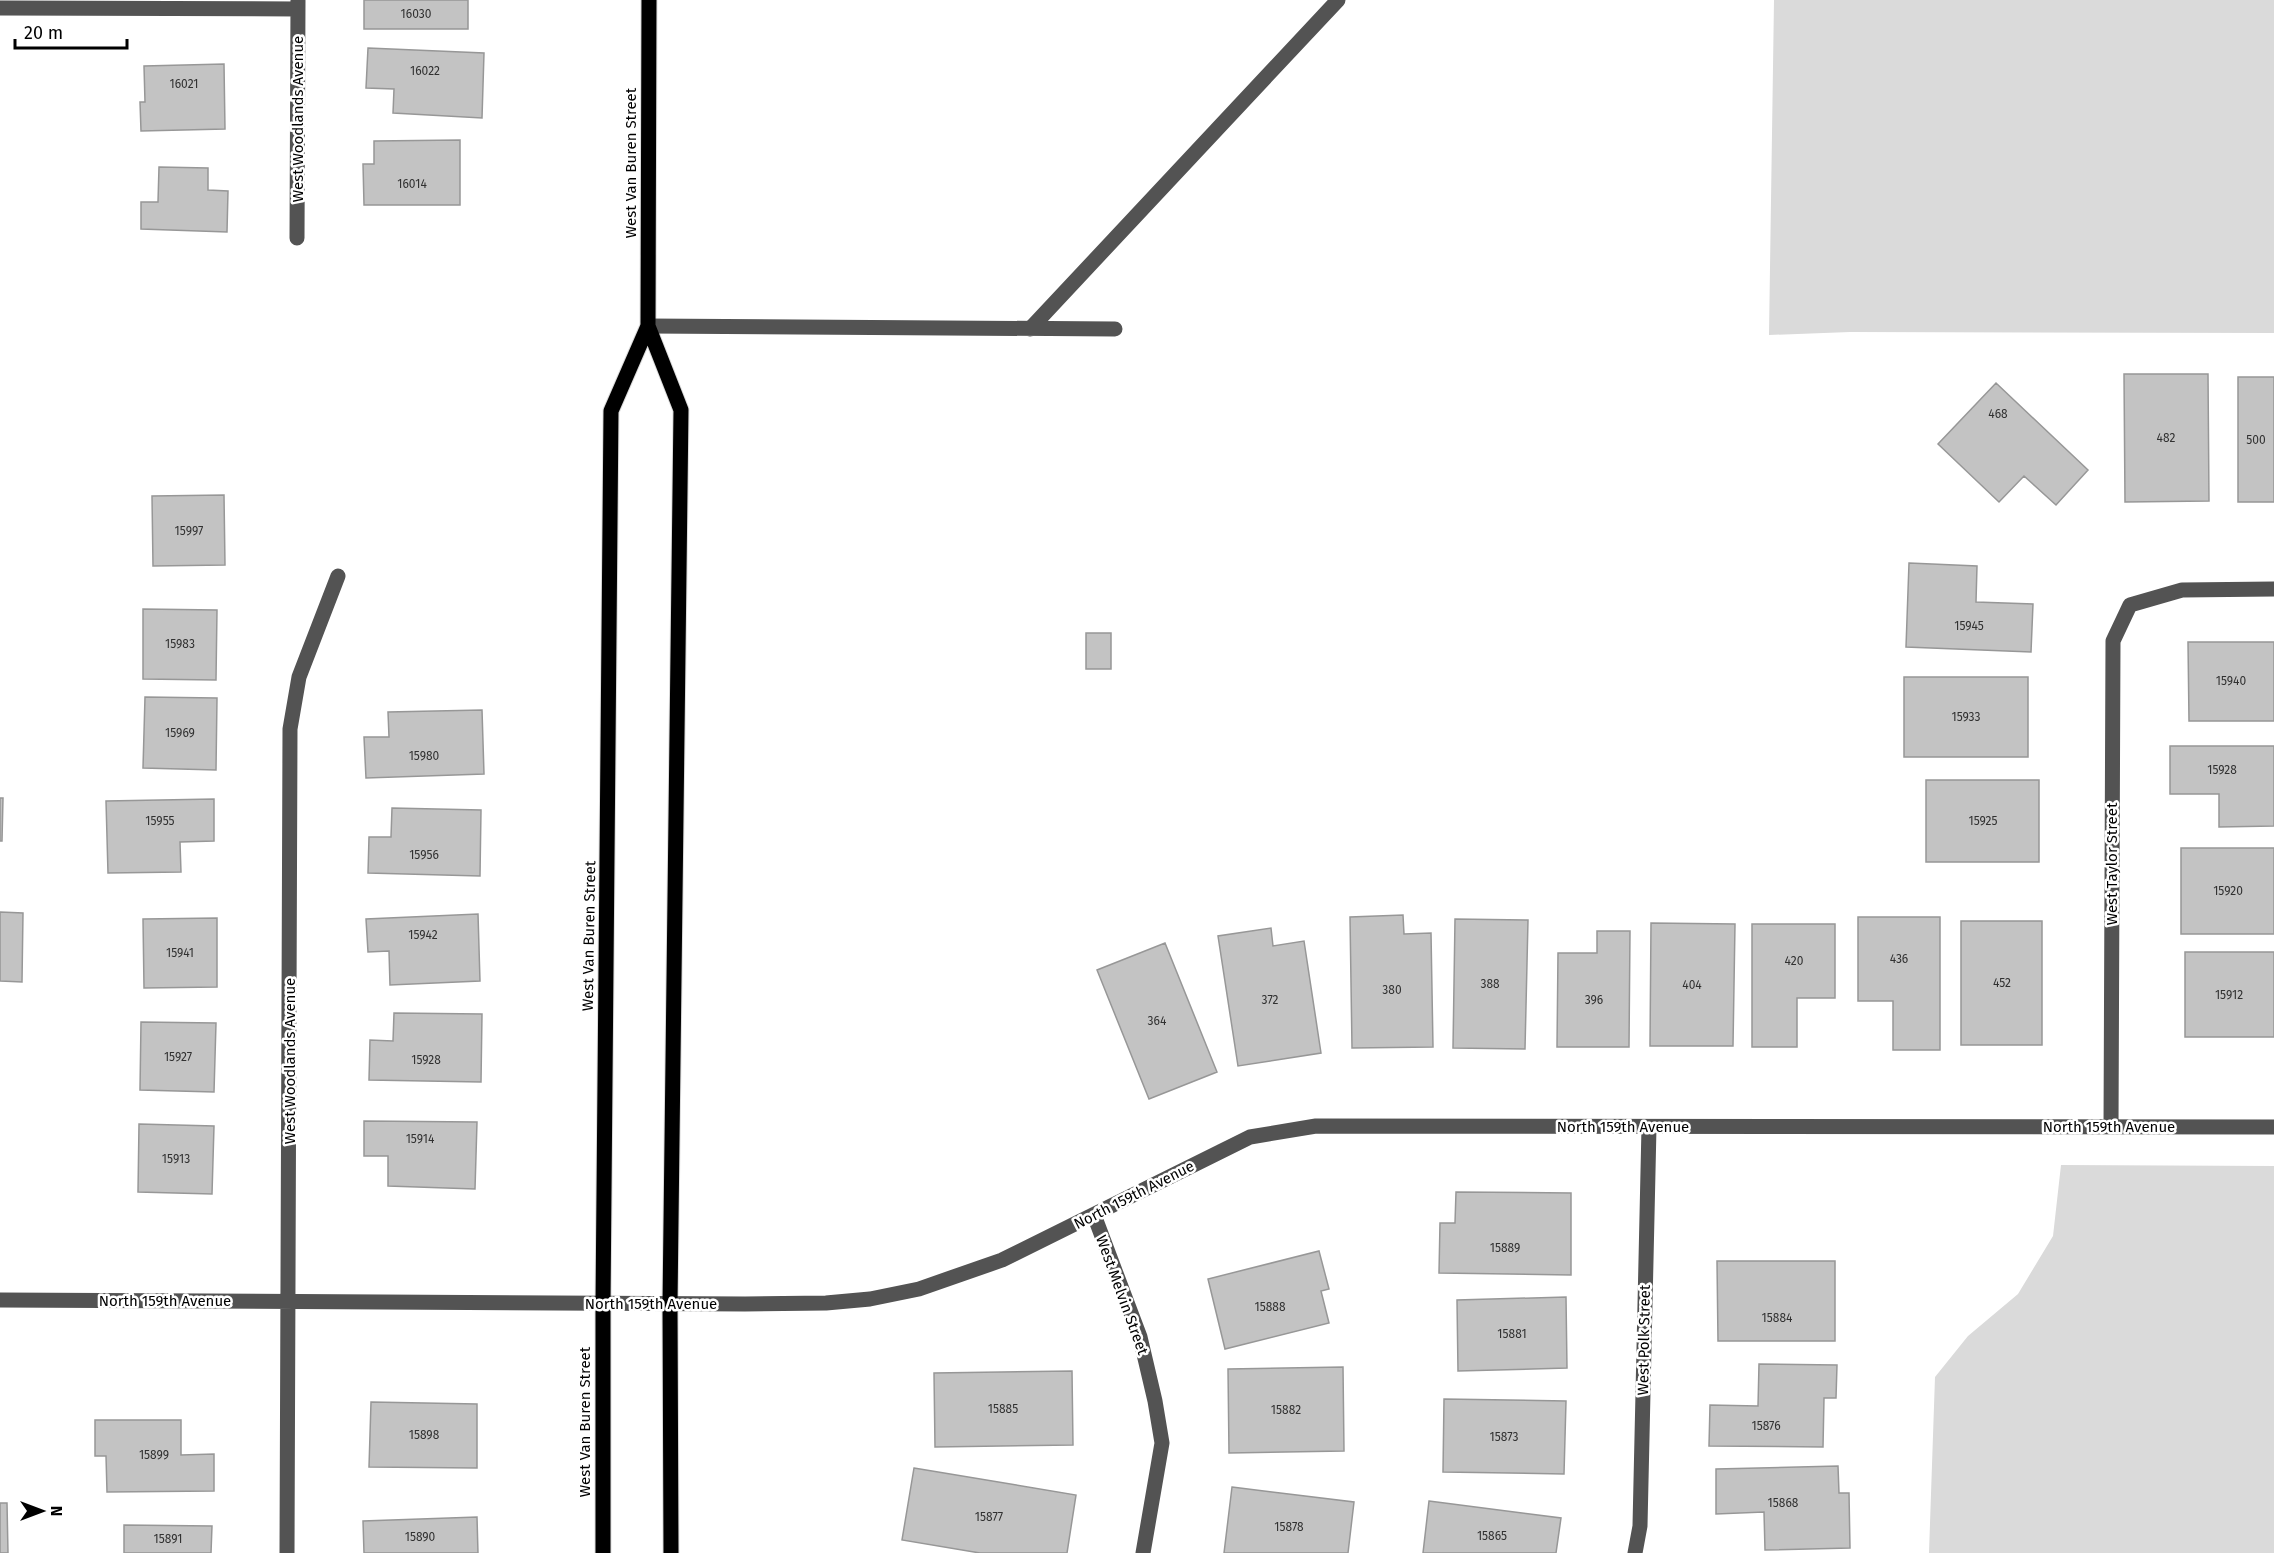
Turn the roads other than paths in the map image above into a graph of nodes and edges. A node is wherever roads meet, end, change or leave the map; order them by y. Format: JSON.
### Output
{"nodes":[{"id":1,"x":649,"y":0,"type":"edge"},
{"id":2,"x":1338,"y":0,"type":"edge"},
{"id":3,"x":298,"y":4,"type":"edge"},
{"id":4,"x":0,"y":8,"type":"edge"},
{"id":5,"x":297,"y":238,"type":"dead end"},
{"id":6,"x":648,"y":326,"type":"junction"},
{"id":7,"x":1030,"y":329,"type":"junction"},
{"id":8,"x":1115,"y":329,"type":"dead end"},
{"id":9,"x":338,"y":576,"type":"dead end"},
{"id":10,"x":2274,"y":589,"type":"edge"},
{"id":11,"x":1649,"y":1127,"type":"junction"},
{"id":12,"x":2111,"y":1127,"type":"junction"},
{"id":13,"x":2274,"y":1127,"type":"edge"},
{"id":14,"x":1094,"y":1215,"type":"junction"},
{"id":15,"x":0,"y":1300,"type":"edge"},
{"id":16,"x":288,"y":1302,"type":"junction"},
{"id":17,"x":603,"y":1304,"type":"junction"},
{"id":18,"x":670,"y":1304,"type":"junction"},
{"id":19,"x":287,"y":1553,"type":"edge"},
{"id":20,"x":603,"y":1553,"type":"edge"},
{"id":21,"x":671,"y":1553,"type":"edge"},
{"id":22,"x":1143,"y":1553,"type":"edge"},
{"id":23,"x":1635,"y":1553,"type":"edge"}],
"edges":[{"from":1,"to":6,"type":"main road","name":"West Van Buren Street"},
{"from":2,"to":7,"type":"street"},
{"from":3,"to":4,"type":"street"},
{"from":3,"to":5,"type":"street","name":"West Woodlands Avenue"},
{"from":6,"to":7,"type":"street"},
{"from":6,"to":17,"type":"main road","name":"West Van Buren Street"},
{"from":6,"to":18,"type":"main road","name":"West Van Buren Street"},
{"from":7,"to":8,"type":"street"},
{"from":9,"to":16,"type":"street","name":"West Woodlands Avenue"},
{"from":10,"to":12,"type":"street","name":"West Taylor Street"},
{"from":11,"to":12,"type":"street","name":"North 159th Avenue"},
{"from":11,"to":14,"type":"street","name":"North 159th Avenue"},
{"from":11,"to":23,"type":"street","name":"West Polk Street"},
{"from":12,"to":13,"type":"street","name":"North 159th Avenue"},
{"from":14,"to":18,"type":"street","name":"North 159th Avenue"},
{"from":14,"to":22,"type":"street","name":"West Melvin Street"},
{"from":15,"to":16,"type":"street","name":"North 159th Avenue"},
{"from":16,"to":17,"type":"street","name":"North 159th Avenue"},
{"from":16,"to":19,"type":"street","name":"West Woodlands Avenue"},
{"from":17,"to":18,"type":"street","name":"North 159th Avenue"},
{"from":17,"to":20,"type":"main road","name":"West Van Buren Street"},
{"from":18,"to":21,"type":"main road","name":"West Van Buren Street"}]}
